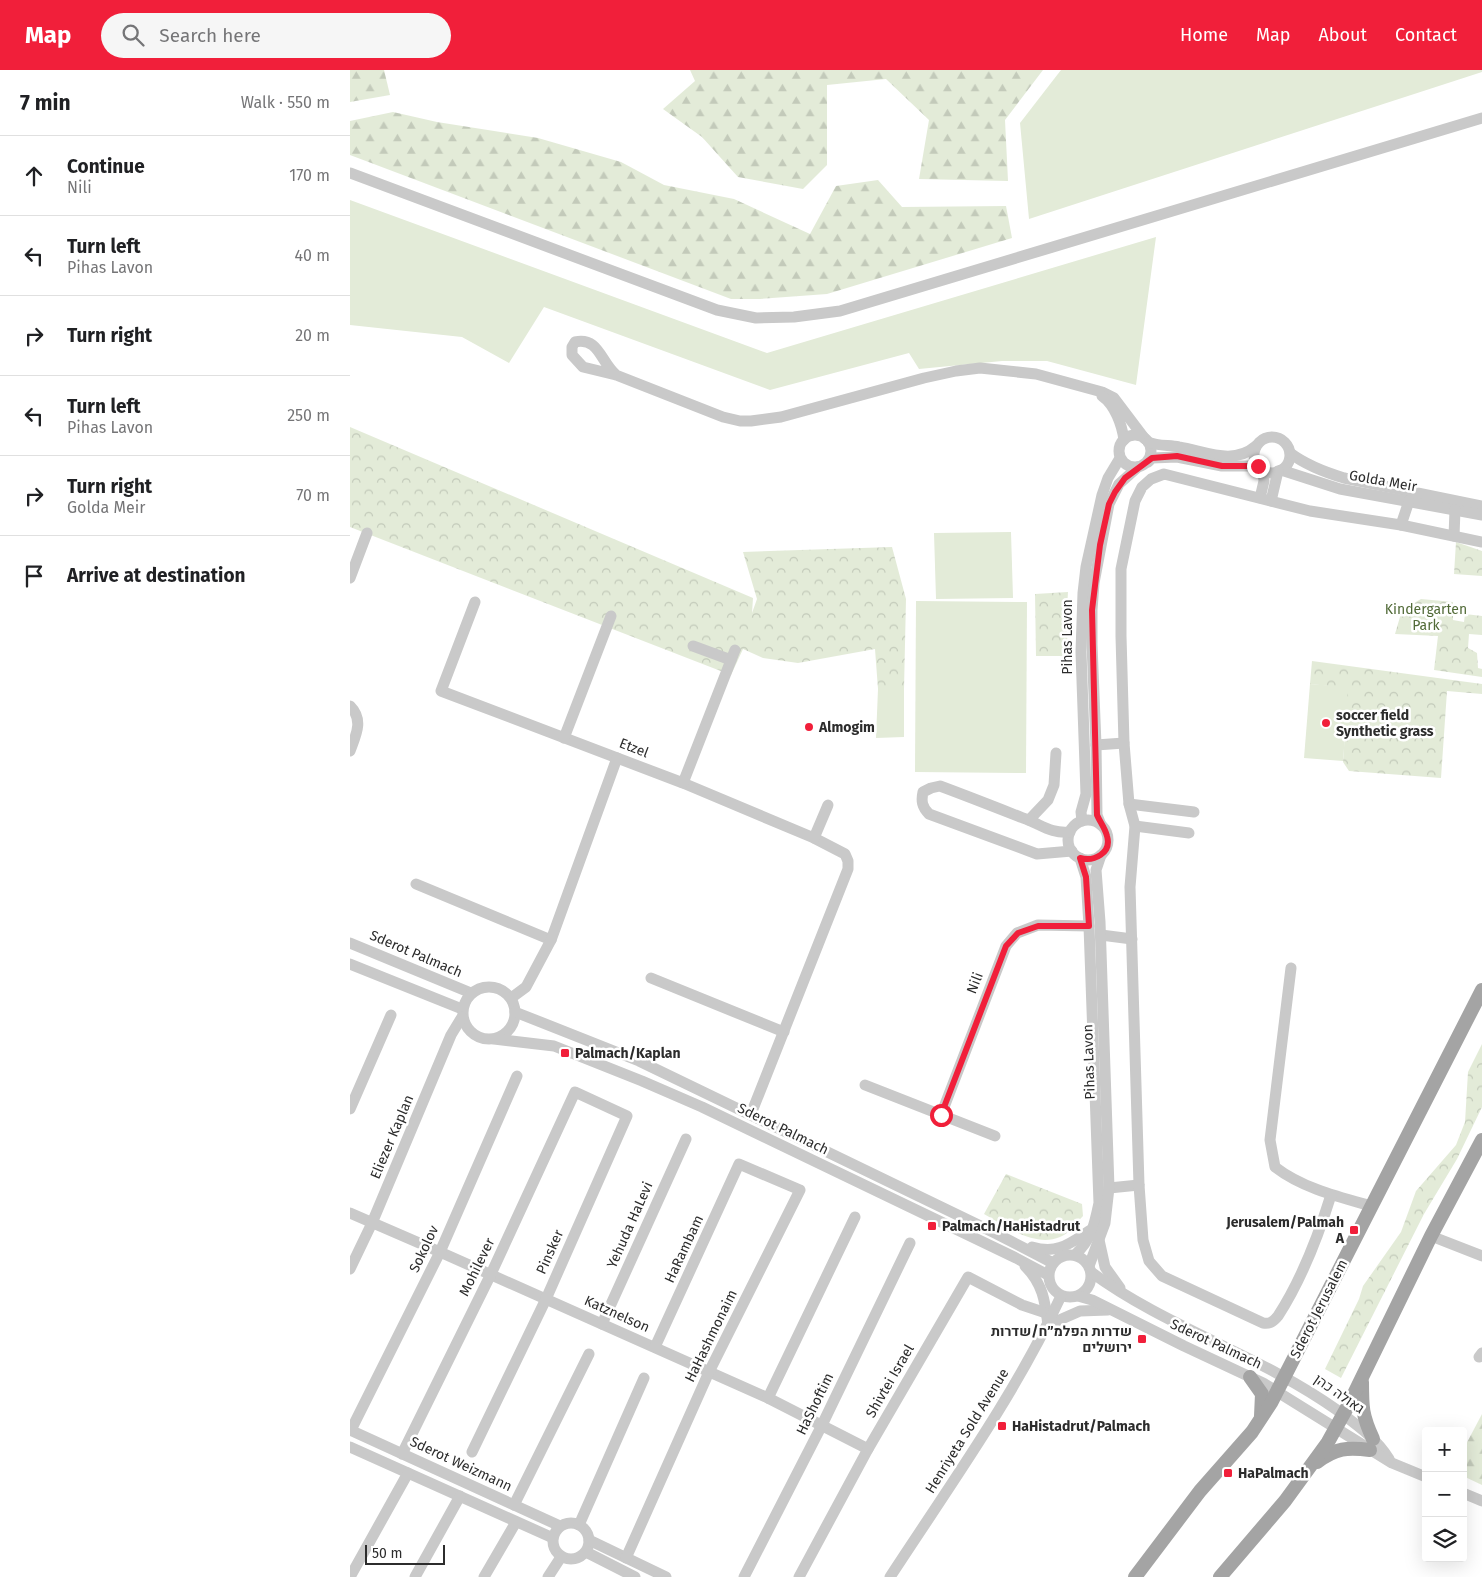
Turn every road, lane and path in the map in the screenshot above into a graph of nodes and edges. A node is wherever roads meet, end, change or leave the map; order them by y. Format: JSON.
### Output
{"nodes":[{"id":1,"x":1482,"y":118,"type":"edge"},
{"id":2,"x":350,"y":173,"type":"edge"},
{"id":3,"x":616,"y":375,"type":"dead end"},
{"id":4,"x":1093,"y":389,"type":"junction"},
{"id":5,"x":1124,"y":440,"type":"junction"},
{"id":6,"x":1147,"y":440,"type":"junction"},
{"id":7,"x":1256,"y":446,"type":"junction"},
{"id":8,"x":1290,"y":453,"type":"junction"},
{"id":9,"x":1120,"y":458,"type":"junction"},
{"id":10,"x":1143,"y":465,"type":"junction"},
{"id":11,"x":1261,"y":468,"type":"junction"},
{"id":12,"x":1280,"y":470,"type":"junction"},
{"id":13,"x":1265,"y":500,"type":"junction"},
{"id":14,"x":1409,"y":501,"type":"junction"},
{"id":15,"x":1482,"y":506,"type":"edge"},
{"id":16,"x":1455,"y":510,"type":"junction"},
{"id":17,"x":1482,"y":515,"type":"edge"},
{"id":18,"x":1401,"y":525,"type":"junction"},
{"id":19,"x":367,"y":532,"type":"dead end"},
{"id":20,"x":1454,"y":536,"type":"junction"},
{"id":21,"x":1482,"y":542,"type":"edge"},
{"id":22,"x":350,"y":578,"type":"edge"},
{"id":23,"x":475,"y":602,"type":"dead end"},
{"id":24,"x":611,"y":616,"type":"dead end"},
{"id":25,"x":692,"y":646,"type":"dead end"},
{"id":26,"x":350,"y":706,"type":"edge"},
{"id":27,"x":564,"y":738,"type":"junction"},
{"id":28,"x":1124,"y":743,"type":"junction"},
{"id":29,"x":1096,"y":745,"type":"junction"},
{"id":30,"x":350,"y":751,"type":"edge"},
{"id":31,"x":1056,"y":753,"type":"dead end"},
{"id":32,"x":617,"y":758,"type":"junction"},
{"id":33,"x":683,"y":782,"type":"junction"},
{"id":34,"x":1129,"y":804,"type":"junction"},
{"id":35,"x":828,"y":805,"type":"dead end"},
{"id":36,"x":1194,"y":812,"type":"dead end"},
{"id":37,"x":1029,"y":820,"type":"junction"},
{"id":38,"x":1082,"y":821,"type":"junction"},
{"id":39,"x":1101,"y":825,"type":"junction"},
{"id":40,"x":1135,"y":826,"type":"junction"},
{"id":41,"x":1070,"y":832,"type":"junction"},
{"id":42,"x":1189,"y":832,"type":"dead end"},
{"id":43,"x":814,"y":838,"type":"junction"},
{"id":44,"x":1076,"y":855,"type":"junction"},
{"id":45,"x":1101,"y":855,"type":"junction"},
{"id":46,"x":416,"y":884,"type":"dead end"},
{"id":47,"x":1089,"y":926,"type":"junction"},
{"id":48,"x":1100,"y":936,"type":"junction"},
{"id":49,"x":1132,"y":939,"type":"junction"},
{"id":50,"x":550,"y":940,"type":"junction"},
{"id":51,"x":350,"y":943,"type":"edge"},
{"id":52,"x":350,"y":964,"type":"edge"},
{"id":53,"x":1291,"y":968,"type":"dead end"},
{"id":54,"x":651,"y":978,"type":"dead end"},
{"id":55,"x":1482,"y":990,"type":"edge"},
{"id":56,"x":471,"y":993,"type":"junction"},
{"id":57,"x":510,"y":998,"type":"junction"},
{"id":58,"x":515,"y":1012,"type":"junction"},
{"id":59,"x":462,"y":1013,"type":"junction"},
{"id":60,"x":391,"y":1015,"type":"dead end"},
{"id":61,"x":784,"y":1032,"type":"junction"},
{"id":62,"x":494,"y":1039,"type":"junction"},
{"id":63,"x":517,"y":1076,"type":"dead end"},
{"id":64,"x":865,"y":1085,"type":"dead end"},
{"id":65,"x":575,"y":1092,"type":"joint"},
{"id":66,"x":350,"y":1108,"type":"edge"},
{"id":67,"x":751,"y":1114,"type":"junction"},
{"id":68,"x":941,"y":1115,"type":"junction"},
{"id":69,"x":995,"y":1136,"type":"dead end"},
{"id":70,"x":686,"y":1139,"type":"dead end"},
{"id":71,"x":1482,"y":1140,"type":"edge"},
{"id":72,"x":739,"y":1164,"type":"joint"},
{"id":73,"x":1139,"y":1185,"type":"junction"},
{"id":74,"x":1109,"y":1188,"type":"junction"},
{"id":75,"x":1331,"y":1194,"type":"junction"},
{"id":76,"x":1371,"y":1206,"type":"junction"},
{"id":77,"x":350,"y":1214,"type":"edge"},
{"id":78,"x":855,"y":1217,"type":"dead end"},
{"id":79,"x":372,"y":1223,"type":"junction"},
{"id":80,"x":1094,"y":1228,"type":"junction"},
{"id":81,"x":998,"y":1234,"type":"junction"},
{"id":82,"x":1431,"y":1236,"type":"junction"},
{"id":83,"x":1099,"y":1240,"type":"junction"},
{"id":84,"x":910,"y":1243,"type":"dead end"},
{"id":85,"x":440,"y":1252,"type":"junction"},
{"id":86,"x":1076,"y":1255,"type":"junction"},
{"id":87,"x":1482,"y":1256,"type":"edge"},
{"id":88,"x":1016,"y":1258,"type":"junction"},
{"id":89,"x":1053,"y":1263,"type":"junction"},
{"id":90,"x":350,"y":1269,"type":"edge"},
{"id":91,"x":1090,"y":1269,"type":"junction"},
{"id":92,"x":491,"y":1274,"type":"junction"},
{"id":93,"x":1048,"y":1275,"type":"junction"},
{"id":94,"x":1061,"y":1296,"type":"junction"},
{"id":95,"x":1078,"y":1296,"type":"junction"},
{"id":96,"x":546,"y":1299,"type":"junction"},
{"id":97,"x":1132,"y":1300,"type":"junction"},
{"id":98,"x":1114,"y":1311,"type":"junction"},
{"id":99,"x":1046,"y":1313,"type":"junction"},
{"id":100,"x":602,"y":1324,"type":"junction"},
{"id":101,"x":1048,"y":1325,"type":"junction"},
{"id":102,"x":655,"y":1348,"type":"junction"},
{"id":103,"x":589,"y":1354,"type":"dead end"},
{"id":104,"x":709,"y":1372,"type":"junction"},
{"id":105,"x":1250,"y":1377,"type":"junction"},
{"id":106,"x":1284,"y":1377,"type":"junction"},
{"id":107,"x":644,"y":1378,"type":"dead end"},
{"id":108,"x":1362,"y":1378,"type":"junction"},
{"id":109,"x":1278,"y":1390,"type":"junction"},
{"id":110,"x":768,"y":1398,"type":"junction"},
{"id":111,"x":1343,"y":1415,"type":"junction"},
{"id":112,"x":1261,"y":1420,"type":"junction"},
{"id":113,"x":822,"y":1426,"type":"junction"},
{"id":114,"x":1335,"y":1428,"type":"junction"},
{"id":115,"x":350,"y":1430,"type":"edge"},
{"id":116,"x":1372,"y":1444,"type":"junction"},
{"id":117,"x":350,"y":1447,"type":"edge"},
{"id":118,"x":868,"y":1449,"type":"junction"},
{"id":119,"x":472,"y":1452,"type":"dead end"},
{"id":120,"x":402,"y":1454,"type":"junction"},
{"id":121,"x":1312,"y":1465,"type":"junction"},
{"id":122,"x":408,"y":1473,"type":"junction"},
{"id":123,"x":1422,"y":1475,"type":"edge"},
{"id":124,"x":1467,"y":1495,"type":"edge"},
{"id":125,"x":460,"y":1496,"type":"junction"},
{"id":126,"x":1482,"y":1501,"type":"edge"},
{"id":127,"x":514,"y":1505,"type":"junction"},
{"id":128,"x":516,"y":1522,"type":"junction"},
{"id":129,"x":579,"y":1525,"type":"junction"},
{"id":130,"x":560,"y":1526,"type":"junction"},
{"id":131,"x":553,"y":1538,"type":"junction"},
{"id":132,"x":589,"y":1540,"type":"junction"},
{"id":133,"x":586,"y":1552,"type":"junction"},
{"id":134,"x":561,"y":1556,"type":"junction"},
{"id":135,"x":626,"y":1558,"type":"junction"},
{"id":136,"x":619,"y":1573,"type":"edge"},
{"id":137,"x":350,"y":1577,"type":"edge"},
{"id":138,"x":415,"y":1577,"type":"edge"},
{"id":139,"x":484,"y":1577,"type":"edge"},
{"id":140,"x":548,"y":1577,"type":"edge"},
{"id":141,"x":635,"y":1577,"type":"edge"},
{"id":142,"x":666,"y":1577,"type":"edge"},
{"id":143,"x":744,"y":1577,"type":"edge"},
{"id":144,"x":799,"y":1577,"type":"edge"},
{"id":145,"x":890,"y":1577,"type":"edge"},
{"id":146,"x":1134,"y":1577,"type":"edge"},
{"id":147,"x":1220,"y":1577,"type":"edge"}],
"edges":[{"from":1,"to":2,"type":"street"},
{"from":3,"to":4,"type":"street"},
{"from":4,"to":5,"type":"street"},
{"from":4,"to":6,"type":"street"},
{"from":5,"to":6,"type":"street"},
{"from":5,"to":9,"type":"street"},
{"from":6,"to":7,"type":"street"},
{"from":6,"to":10,"type":"street"},
{"from":7,"to":8,"type":"street"},
{"from":7,"to":11,"type":"street"},
{"from":8,"to":12,"type":"street"},
{"from":8,"to":15,"type":"street","name":"Golda Meir"},
{"from":9,"to":10,"type":"street"},
{"from":9,"to":38,"type":"street","name":"Pihas Lavon"},
{"from":10,"to":11,"type":"street"},
{"from":10,"to":29,"type":"street","name":"Pihas Lavon"},
{"from":11,"to":12,"type":"street"},
{"from":11,"to":13,"type":"street"},
{"from":12,"to":13,"type":"street"},
{"from":12,"to":14,"type":"street","name":"Golda Meir"},
{"from":13,"to":18,"type":"street"},
{"from":13,"to":28,"type":"street"},
{"from":14,"to":16,"type":"street","name":"Golda Meir"},
{"from":14,"to":18,"type":"street"},
{"from":16,"to":17,"type":"street","name":"Golda Meir"},
{"from":16,"to":20,"type":"street"},
{"from":18,"to":20,"type":"street"},
{"from":19,"to":22,"type":"street"},
{"from":20,"to":21,"type":"street"},
{"from":23,"to":27,"type":"street","name":"Etzel"},
{"from":24,"to":27,"type":"street"},
{"from":25,"to":33,"type":"street"},
{"from":26,"to":30,"type":"street"},
{"from":27,"to":32,"type":"street","name":"Etzel"},
{"from":28,"to":29,"type":"street"},
{"from":28,"to":34,"type":"street"},
{"from":29,"to":39,"type":"street","name":"Pihas Lavon"},
{"from":31,"to":37,"type":"street"},
{"from":32,"to":33,"type":"street","name":"Etzel"},
{"from":32,"to":50,"type":"street"},
{"from":33,"to":43,"type":"street","name":"Etzel"},
{"from":34,"to":36,"type":"street"},
{"from":34,"to":40,"type":"street"},
{"from":35,"to":43,"type":"street"},
{"from":37,"to":41,"type":"street"},
{"from":37,"to":44,"type":"street"},
{"from":38,"to":39,"type":"street"},
{"from":38,"to":41,"type":"street"},
{"from":39,"to":45,"type":"street"},
{"from":40,"to":42,"type":"street"},
{"from":40,"to":49,"type":"street"},
{"from":41,"to":44,"type":"street"},
{"from":43,"to":61,"type":"street","name":"Etzel"},
{"from":44,"to":45,"type":"street"},
{"from":44,"to":47,"type":"street","name":"Pihas Lavon"},
{"from":45,"to":48,"type":"street","name":"Pihas Lavon"},
{"from":46,"to":50,"type":"street"},
{"from":47,"to":68,"type":"street","name":"Nili"},
{"from":47,"to":80,"type":"street","name":"Pihas Lavon"},
{"from":48,"to":49,"type":"street"},
{"from":48,"to":74,"type":"street","name":"Pihas Lavon"},
{"from":49,"to":73,"type":"street"},
{"from":50,"to":57,"type":"street"},
{"from":51,"to":56,"type":"street","name":"Sderot Palmach"},
{"from":52,"to":59,"type":"street"},
{"from":53,"to":75,"type":"street"},
{"from":54,"to":61,"type":"street"},
{"from":55,"to":76,"type":"main road","name":"Sderot Jerusalem"},
{"from":56,"to":57,"type":"street"},
{"from":56,"to":59,"type":"street"},
{"from":57,"to":58,"type":"street"},
{"from":58,"to":62,"type":"street"},
{"from":58,"to":67,"type":"street","name":"Sderot Palmach"},
{"from":59,"to":62,"type":"street"},
{"from":59,"to":79,"type":"street","name":"Eliezer Kaplan"},
{"from":60,"to":66,"type":"street"},
{"from":61,"to":67,"type":"street","name":"Etzel"},
{"from":62,"to":88,"type":"street","name":"Sderot Palmach"},
{"from":63,"to":85,"type":"street","name":"Sokolov"},
{"from":64,"to":68,"type":"street"},
{"from":65,"to":92,"type":"street","name":"Mohilever"},
{"from":65,"to":96,"type":"street","name":"Pinsker"},
{"from":67,"to":81,"type":"street","name":"Sderot Palmach"},
{"from":68,"to":69,"type":"street"},
{"from":70,"to":100,"type":"street","name":"Yehuda HaLevi"},
{"from":71,"to":82,"type":"main road"},
{"from":72,"to":102,"type":"street","name":"HaRambam"},
{"from":72,"to":104,"type":"street","name":"HaHashmonaim"},
{"from":73,"to":74,"type":"street"},
{"from":73,"to":75,"type":"street"},
{"from":74,"to":83,"type":"street","name":"Pihas Lavon"},
{"from":75,"to":76,"type":"street"},
{"from":76,"to":106,"type":"main road","name":"Sderot Jerusalem"},
{"from":77,"to":79,"type":"street","name":"Katznelson"},
{"from":78,"to":110,"type":"street"},
{"from":79,"to":85,"type":"street","name":"Katznelson"},
{"from":79,"to":90,"type":"street","name":"Eliezer Kaplan"},
{"from":80,"to":81,"type":"street"},
{"from":80,"to":86,"type":"street","name":"Pihas Lavon"},
{"from":81,"to":89,"type":"street","name":"Sderot Palmach"},
{"from":82,"to":87,"type":"street"},
{"from":82,"to":108,"type":"main road"},
{"from":83,"to":91,"type":"street","name":"Pihas Lavon"},
{"from":83,"to":97,"type":"street"},
{"from":84,"to":113,"type":"street","name":"HaShoftim"},
{"from":85,"to":92,"type":"street","name":"Katznelson"},
{"from":85,"to":115,"type":"street","name":"Sokolov"},
{"from":86,"to":89,"type":"street"},
{"from":86,"to":91,"type":"street"},
{"from":88,"to":93,"type":"street","name":"Sderot Palmach"},
{"from":88,"to":99,"type":"street"},
{"from":89,"to":93,"type":"street"},
{"from":91,"to":95,"type":"street"},
{"from":91,"to":97,"type":"street","name":"Sderot Palmach"},
{"from":92,"to":96,"type":"street","name":"Katznelson"},
{"from":92,"to":120,"type":"street","name":"Mohilever"},
{"from":93,"to":94,"type":"street"},
{"from":94,"to":95,"type":"street"},
{"from":94,"to":101,"type":"street","name":"Henriyeta Sold Avenue"},
{"from":95,"to":98,"type":"street","name":"Sderot Palmach"},
{"from":96,"to":100,"type":"street","name":"Katznelson"},
{"from":96,"to":119,"type":"street","name":"Pinsker"},
{"from":97,"to":106,"type":"street","name":"Sderot Palmach"},
{"from":98,"to":101,"type":"street"},
{"from":98,"to":105,"type":"street","name":"Sderot Palmach"},
{"from":99,"to":101,"type":"street"},
{"from":99,"to":118,"type":"street","name":"Shivtei Israel"},
{"from":100,"to":102,"type":"street","name":"Katznelson"},
{"from":101,"to":145,"type":"street","name":"Henriyeta Sold Avenue"},
{"from":102,"to":104,"type":"street","name":"Katznelson"},
{"from":103,"to":127,"type":"street"},
{"from":104,"to":110,"type":"street","name":"Katznelson"},
{"from":104,"to":135,"type":"street","name":"HaHashmonaim"},
{"from":105,"to":109,"type":"street","name":"Sderot Palmach"},
{"from":105,"to":112,"type":"main road"},
{"from":106,"to":109,"type":"main road","name":"Sderot Jerusalem"},
{"from":106,"to":111,"type":"street","name":"גאולה כהן"},
{"from":107,"to":129,"type":"street"},
{"from":108,"to":111,"type":"main road"},
{"from":108,"to":116,"type":"main road"},
{"from":109,"to":112,"type":"main road","name":"Sderot Jerusalem"},
{"from":109,"to":114,"type":"street","name":"Sderot Palmach"},
{"from":110,"to":113,"type":"street","name":"Katznelson"},
{"from":111,"to":114,"type":"main road"},
{"from":111,"to":116,"type":"street","name":"גאולה כהן"},
{"from":112,"to":146,"type":"main road","name":"Sderot Jerusalem"},
{"from":113,"to":118,"type":"street","name":"Katznelson"},
{"from":113,"to":143,"type":"street","name":"HaShoftim"},
{"from":114,"to":116,"type":"street"},
{"from":114,"to":121,"type":"main road"},
{"from":115,"to":120,"type":"street","name":"Sderot Weizmann"},
{"from":116,"to":121,"type":"main road"},
{"from":116,"to":123,"type":"street"},
{"from":117,"to":122,"type":"street"},
{"from":118,"to":144,"type":"street","name":"Shivtei Israel"},
{"from":120,"to":127,"type":"street","name":"Sderot Weizmann"},
{"from":121,"to":147,"type":"main road"},
{"from":122,"to":125,"type":"street"},
{"from":122,"to":137,"type":"street"},
{"from":124,"to":126,"type":"street"},
{"from":125,"to":128,"type":"street"},
{"from":125,"to":138,"type":"street"},
{"from":127,"to":130,"type":"street","name":"Sderot Weizmann"},
{"from":128,"to":131,"type":"street"},
{"from":128,"to":139,"type":"street"},
{"from":129,"to":130,"type":"street"},
{"from":129,"to":132,"type":"street"},
{"from":130,"to":131,"type":"street"},
{"from":131,"to":134,"type":"street"},
{"from":132,"to":133,"type":"street"},
{"from":132,"to":135,"type":"street"},
{"from":133,"to":134,"type":"street"},
{"from":133,"to":136,"type":"street"},
{"from":134,"to":140,"type":"street"},
{"from":135,"to":142,"type":"street"},
{"from":136,"to":141,"type":"street"}]}
